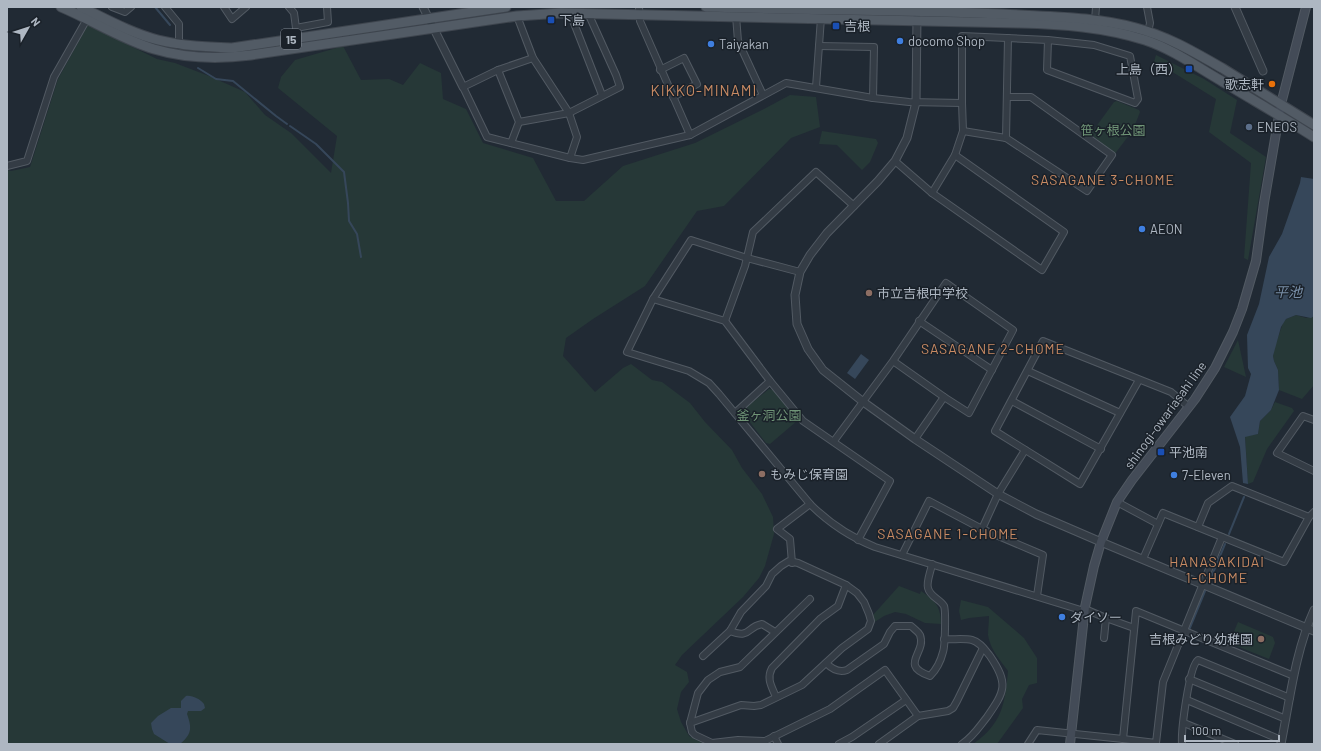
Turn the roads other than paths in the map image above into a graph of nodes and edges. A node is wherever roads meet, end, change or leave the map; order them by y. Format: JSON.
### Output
{"nodes":[{"id":1,"x":61,"y":7,"type":"edge"},
{"id":2,"x":81,"y":7,"type":"edge"},
{"id":3,"x":112,"y":7,"type":"edge"},
{"id":4,"x":131,"y":7,"type":"edge"},
{"id":5,"x":165,"y":7,"type":"edge"},
{"id":6,"x":224,"y":7,"type":"edge"},
{"id":7,"x":246,"y":7,"type":"edge"},
{"id":8,"x":289,"y":7,"type":"edge"},
{"id":9,"x":327,"y":7,"type":"edge"},
{"id":10,"x":423,"y":7,"type":"edge"},
{"id":11,"x":506,"y":7,"type":"edge"},
{"id":12,"x":706,"y":7,"type":"edge"},
{"id":13,"x":1096,"y":7,"type":"edge"},
{"id":14,"x":1147,"y":7,"type":"edge"},
{"id":15,"x":1235,"y":7,"type":"edge"},
{"id":16,"x":1306,"y":7,"type":"edge"},
{"id":17,"x":639,"y":11,"type":"edge"},
{"id":18,"x":1009,"y":11,"type":"edge"},
{"id":19,"x":570,"y":13,"type":"junction"},
{"id":20,"x":588,"y":13,"type":"junction"},
{"id":21,"x":917,"y":13,"type":"edge"},
{"id":22,"x":517,"y":16,"type":"junction"},
{"id":23,"x":736,"y":16,"type":"junction"},
{"id":24,"x":428,"y":18,"type":"junction"},
{"id":25,"x":821,"y":18,"type":"junction"},
{"id":26,"x":87,"y":19,"type":"junction"},
{"id":27,"x":1095,"y":20,"type":"junction"},
{"id":28,"x":433,"y":28,"type":"junction"},
{"id":29,"x":1148,"y":32,"type":"junction"},
{"id":30,"x":1008,"y":38,"type":"junction"},
{"id":31,"x":1048,"y":40,"type":"junction"},
{"id":32,"x":179,"y":44,"type":"junction"},
{"id":33,"x":819,"y":46,"type":"junction"},
{"id":34,"x":177,"y":54,"type":"junction"},
{"id":35,"x":533,"y":58,"type":"junction"},
{"id":36,"x":498,"y":70,"type":"junction"},
{"id":37,"x":660,"y":70,"type":"junction"},
{"id":38,"x":1263,"y":71,"type":"dead end"},
{"id":39,"x":463,"y":86,"type":"junction"},
{"id":40,"x":816,"y":88,"type":"junction"},
{"id":41,"x":763,"y":95,"type":"junction"},
{"id":42,"x":602,"y":96,"type":"junction"},
{"id":43,"x":672,"y":97,"type":"junction"},
{"id":44,"x":872,"y":98,"type":"junction"},
{"id":45,"x":1008,"y":98,"type":"junction"},
{"id":46,"x":916,"y":102,"type":"junction"},
{"id":47,"x":962,"y":103,"type":"junction"},
{"id":48,"x":1281,"y":104,"type":"junction"},
{"id":49,"x":569,"y":114,"type":"junction"},
{"id":50,"x":1279,"y":115,"type":"junction"},
{"id":51,"x":519,"y":122,"type":"junction"},
{"id":52,"x":1314,"y":125,"type":"edge"},
{"id":53,"x":963,"y":131,"type":"junction"},
{"id":54,"x":690,"y":135,"type":"junction"},
{"id":55,"x":1314,"y":137,"type":"edge"},
{"id":56,"x":1006,"y":138,"type":"junction"},
{"id":57,"x":510,"y":143,"type":"junction"},
{"id":58,"x":955,"y":155,"type":"junction"},
{"id":59,"x":570,"y":158,"type":"junction"},
{"id":60,"x":895,"y":161,"type":"junction"},
{"id":61,"x":7,"y":166,"type":"edge"},
{"id":62,"x":932,"y":193,"type":"junction"},
{"id":63,"x":854,"y":206,"type":"junction"},
{"id":64,"x":746,"y":258,"type":"junction"},
{"id":65,"x":800,"y":272,"type":"junction"},
{"id":66,"x":653,"y":299,"type":"junction"},
{"id":67,"x":724,"y":321,"type":"junction"},
{"id":68,"x":919,"y":321,"type":"junction"},
{"id":69,"x":893,"y":361,"type":"junction"},
{"id":70,"x":992,"y":370,"type":"junction"},
{"id":71,"x":1028,"y":371,"type":"junction"},
{"id":72,"x":1139,"y":380,"type":"junction"},
{"id":73,"x":770,"y":381,"type":"junction"},
{"id":74,"x":944,"y":397,"type":"junction"},
{"id":75,"x":862,"y":401,"type":"junction"},
{"id":76,"x":1012,"y":401,"type":"junction"},
{"id":77,"x":1189,"y":407,"type":"junction"},
{"id":78,"x":735,"y":413,"type":"junction"},
{"id":79,"x":1120,"y":413,"type":"junction"},
{"id":80,"x":1314,"y":420,"type":"edge"},
{"id":81,"x":915,"y":439,"type":"junction"},
{"id":82,"x":834,"y":441,"type":"junction"},
{"id":83,"x":1101,"y":449,"type":"junction"},
{"id":84,"x":1025,"y":450,"type":"junction"},
{"id":85,"x":1314,"y":471,"type":"edge"},
{"id":86,"x":998,"y":494,"type":"junction"},
{"id":87,"x":1118,"y":502,"type":"junction"},
{"id":88,"x":810,"y":504,"type":"junction"},
{"id":89,"x":1314,"y":512,"type":"edge"},
{"id":90,"x":1309,"y":517,"type":"junction"},
{"id":91,"x":1158,"y":524,"type":"junction"},
{"id":92,"x":1198,"y":527,"type":"junction"},
{"id":93,"x":982,"y":529,"type":"junction"},
{"id":94,"x":1222,"y":537,"type":"junction"},
{"id":95,"x":858,"y":540,"type":"junction"},
{"id":96,"x":1101,"y":542,"type":"junction"},
{"id":97,"x":902,"y":555,"type":"junction"},
{"id":98,"x":1143,"y":559,"type":"junction"},
{"id":99,"x":792,"y":562,"type":"junction"},
{"id":100,"x":932,"y":564,"type":"junction"},
{"id":101,"x":1202,"y":583,"type":"junction"},
{"id":102,"x":846,"y":585,"type":"junction"},
{"id":103,"x":1037,"y":596,"type":"junction"},
{"id":104,"x":810,"y":599,"type":"dead end"},
{"id":105,"x":1085,"y":610,"type":"junction"},
{"id":106,"x":1314,"y":610,"type":"edge"},
{"id":107,"x":1106,"y":618,"type":"junction"},
{"id":108,"x":1306,"y":627,"type":"junction"},
{"id":109,"x":1134,"y":628,"type":"junction"},
{"id":110,"x":730,"y":631,"type":"junction"},
{"id":111,"x":1314,"y":631,"type":"edge"},
{"id":112,"x":775,"y":632,"type":"junction"},
{"id":113,"x":1183,"y":632,"type":"junction"},
{"id":114,"x":1104,"y":638,"type":"dead end"},
{"id":115,"x":944,"y":639,"type":"junction"},
{"id":116,"x":984,"y":648,"type":"junction"},
{"id":117,"x":703,"y":656,"type":"dead end"},
{"id":118,"x":826,"y":663,"type":"junction"},
{"id":119,"x":1294,"y":676,"type":"junction"},
{"id":120,"x":1189,"y":679,"type":"junction"},
{"id":121,"x":776,"y":697,"type":"junction"},
{"id":122,"x":1290,"y":698,"type":"junction"},
{"id":123,"x":906,"y":700,"type":"junction"},
{"id":124,"x":1187,"y":700,"type":"junction"},
{"id":125,"x":918,"y":716,"type":"junction"},
{"id":126,"x":1286,"y":719,"type":"junction"},
{"id":127,"x":690,"y":723,"type":"junction"},
{"id":128,"x":1184,"y":723,"type":"junction"},
{"id":129,"x":1071,"y":734,"type":"junction"},
{"id":130,"x":774,"y":736,"type":"junction"},
{"id":131,"x":1123,"y":738,"type":"junction"},
{"id":132,"x":752,"y":742,"type":"edge"},
{"id":133,"x":1281,"y":742,"type":"edge"},
{"id":134,"x":778,"y":744,"type":"edge"},
{"id":135,"x":839,"y":744,"type":"edge"},
{"id":136,"x":879,"y":744,"type":"edge"},
{"id":137,"x":962,"y":744,"type":"edge"},
{"id":138,"x":1028,"y":744,"type":"edge"},
{"id":139,"x":1070,"y":744,"type":"edge"},
{"id":140,"x":1182,"y":744,"type":"edge"},
{"id":141,"x":1235,"y":744,"type":"edge"}],
"edges":[{"from":1,"to":26,"type":"main road","number":"15"},
{"from":2,"to":32,"type":"main road","number":"15"},
{"from":3,"to":4,"type":"street"},
{"from":5,"to":32,"type":"street"},
{"from":6,"to":7,"type":"street"},
{"from":8,"to":9,"type":"street"},
{"from":10,"to":24,"type":"street"},
{"from":11,"to":24,"type":"main road","number":"15"},
{"from":12,"to":21,"type":"main road","number":"15"},
{"from":13,"to":27,"type":"street"},
{"from":14,"to":29,"type":"street"},
{"from":15,"to":38,"type":"street"},
{"from":16,"to":48,"type":"main road","name":"shinogi-owariasahi line"},
{"from":17,"to":20,"type":"main road","number":"15"},
{"from":17,"to":23,"type":"main road","number":"15"},
{"from":17,"to":37,"type":"street"},
{"from":18,"to":21,"type":"main road","number":"15"},
{"from":18,"to":27,"type":"main road","number":"15"},
{"from":19,"to":20,"type":"main road","number":"15"},
{"from":19,"to":22,"type":"main road","number":"15"},
{"from":19,"to":42,"type":"street"},
{"from":20,"to":42,"type":"street"},
{"from":21,"to":25,"type":"main road","number":"15"},
{"from":21,"to":46,"type":"street"},
{"from":21,"to":50,"type":"main road","number":"15"},
{"from":22,"to":28,"type":"main road","number":"15"},
{"from":22,"to":35,"type":"street"},
{"from":23,"to":25,"type":"main road","number":"15"},
{"from":23,"to":41,"type":"street"},
{"from":24,"to":28,"type":"street"},
{"from":24,"to":32,"type":"main road","number":"15"},
{"from":25,"to":33,"type":"street"},
{"from":26,"to":34,"type":"main road","number":"15"},
{"from":26,"to":61,"type":"street"},
{"from":27,"to":29,"type":"main road","number":"15"},
{"from":28,"to":34,"type":"main road","number":"15"},
{"from":28,"to":39,"type":"street"},
{"from":29,"to":48,"type":"main road","number":"15"},
{"from":30,"to":31,"type":"street"},
{"from":30,"to":45,"type":"street"},
{"from":30,"to":47,"type":"street"},
{"from":31,"to":31,"type":"street"},
{"from":32,"to":34,"type":"street"},
{"from":33,"to":40,"type":"street"},
{"from":33,"to":44,"type":"street"},
{"from":35,"to":36,"type":"street"},
{"from":35,"to":49,"type":"street"},
{"from":36,"to":39,"type":"street"},
{"from":36,"to":51,"type":"street"},
{"from":37,"to":43,"type":"street"},
{"from":37,"to":43,"type":"street"},
{"from":39,"to":57,"type":"street"},
{"from":40,"to":41,"type":"street"},
{"from":40,"to":44,"type":"street"},
{"from":41,"to":54,"type":"street"},
{"from":42,"to":49,"type":"street"},
{"from":43,"to":54,"type":"street"},
{"from":44,"to":46,"type":"street"},
{"from":45,"to":56,"type":"street"},
{"from":45,"to":56,"type":"street"},
{"from":46,"to":47,"type":"street"},
{"from":46,"to":60,"type":"street"},
{"from":47,"to":53,"type":"street"},
{"from":48,"to":50,"type":"main road","name":"shinogi-owariasahi line"},
{"from":48,"to":52,"type":"main road","number":"15"},
{"from":49,"to":51,"type":"street"},
{"from":49,"to":59,"type":"street"},
{"from":50,"to":55,"type":"main road","number":"15"},
{"from":50,"to":77,"type":"main road","name":"shinogi-owariasahi line"},
{"from":51,"to":57,"type":"street"},
{"from":53,"to":56,"type":"street"},
{"from":53,"to":58,"type":"street"},
{"from":54,"to":59,"type":"street"},
{"from":57,"to":59,"type":"street"},
{"from":58,"to":62,"type":"street"},
{"from":58,"to":62,"type":"street"},
{"from":60,"to":62,"type":"street"},
{"from":60,"to":63,"type":"street"},
{"from":63,"to":64,"type":"street"},
{"from":63,"to":65,"type":"street"},
{"from":64,"to":65,"type":"street"},
{"from":64,"to":66,"type":"street"},
{"from":64,"to":67,"type":"street"},
{"from":65,"to":75,"type":"street"},
{"from":66,"to":67,"type":"street"},
{"from":66,"to":78,"type":"street"},
{"from":67,"to":73,"type":"street"},
{"from":68,"to":69,"type":"street"},
{"from":68,"to":70,"type":"street"},
{"from":68,"to":70,"type":"street"},
{"from":69,"to":74,"type":"street"},
{"from":69,"to":75,"type":"street"},
{"from":70,"to":74,"type":"street"},
{"from":71,"to":72,"type":"street"},
{"from":71,"to":76,"type":"street"},
{"from":71,"to":79,"type":"street"},
{"from":72,"to":77,"type":"street"},
{"from":72,"to":79,"type":"street"},
{"from":73,"to":78,"type":"street"},
{"from":73,"to":82,"type":"street"},
{"from":74,"to":81,"type":"street"},
{"from":75,"to":81,"type":"street"},
{"from":75,"to":82,"type":"street"},
{"from":76,"to":83,"type":"street"},
{"from":76,"to":84,"type":"street"},
{"from":77,"to":87,"type":"main road","name":"shinogi-owariasahi line"},
{"from":78,"to":88,"type":"street"},
{"from":79,"to":83,"type":"street"},
{"from":80,"to":85,"type":"street"},
{"from":81,"to":86,"type":"street"},
{"from":82,"to":95,"type":"street"},
{"from":83,"to":84,"type":"street"},
{"from":84,"to":86,"type":"street"},
{"from":86,"to":93,"type":"street"},
{"from":86,"to":96,"type":"street"},
{"from":87,"to":91,"type":"street"},
{"from":87,"to":96,"type":"main road","name":"shinogi-owariasahi line"},
{"from":88,"to":95,"type":"street"},
{"from":88,"to":99,"type":"street"},
{"from":89,"to":90,"type":"street"},
{"from":90,"to":92,"type":"street"},
{"from":90,"to":94,"type":"street"},
{"from":91,"to":92,"type":"street"},
{"from":91,"to":98,"type":"street"},
{"from":92,"to":94,"type":"street"},
{"from":93,"to":97,"type":"street"},
{"from":93,"to":103,"type":"street"},
{"from":94,"to":101,"type":"street"},
{"from":95,"to":97,"type":"street"},
{"from":96,"to":98,"type":"street"},
{"from":96,"to":105,"type":"main road","name":"shinogi-owariasahi line"},
{"from":97,"to":100,"type":"street"},
{"from":98,"to":101,"type":"street"},
{"from":99,"to":102,"type":"street"},
{"from":99,"to":110,"type":"street"},
{"from":100,"to":103,"type":"street"},
{"from":100,"to":115,"type":"street"},
{"from":101,"to":108,"type":"street"},
{"from":101,"to":113,"type":"street"},
{"from":102,"to":118,"type":"street"},
{"from":102,"to":121,"type":"street"},
{"from":103,"to":105,"type":"street"},
{"from":104,"to":112,"type":"street"},
{"from":105,"to":107,"type":"street"},
{"from":105,"to":129,"type":"main road","name":"shinogi-owariasahi line"},
{"from":106,"to":108,"type":"street"},
{"from":107,"to":109,"type":"street"},
{"from":107,"to":114,"type":"street"},
{"from":108,"to":111,"type":"street"},
{"from":108,"to":119,"type":"street"},
{"from":109,"to":113,"type":"street"},
{"from":109,"to":131,"type":"street"},
{"from":110,"to":112,"type":"street"},
{"from":110,"to":117,"type":"street"},
{"from":112,"to":127,"type":"street"},
{"from":113,"to":119,"type":"street"},
{"from":113,"to":131,"type":"street"},
{"from":115,"to":116,"type":"street"},
{"from":115,"to":118,"type":"street"},
{"from":116,"to":125,"type":"street"},
{"from":116,"to":137,"type":"street"},
{"from":118,"to":121,"type":"street"},
{"from":119,"to":122,"type":"street"},
{"from":120,"to":122,"type":"street"},
{"from":120,"to":124,"type":"street"},
{"from":120,"to":126,"type":"street"},
{"from":121,"to":127,"type":"street"},
{"from":122,"to":126,"type":"street"},
{"from":123,"to":125,"type":"street"},
{"from":123,"to":130,"type":"street"},
{"from":123,"to":135,"type":"street"},
{"from":124,"to":128,"type":"street"},
{"from":124,"to":133,"type":"street"},
{"from":125,"to":136,"type":"street"},
{"from":126,"to":133,"type":"street"},
{"from":127,"to":132,"type":"street"},
{"from":128,"to":140,"type":"street"},
{"from":128,"to":141,"type":"street"},
{"from":129,"to":131,"type":"street"},
{"from":129,"to":138,"type":"street"},
{"from":129,"to":139,"type":"main road","name":"shinogi-owariasahi line"},
{"from":130,"to":132,"type":"street"},
{"from":130,"to":134,"type":"street"}]}
